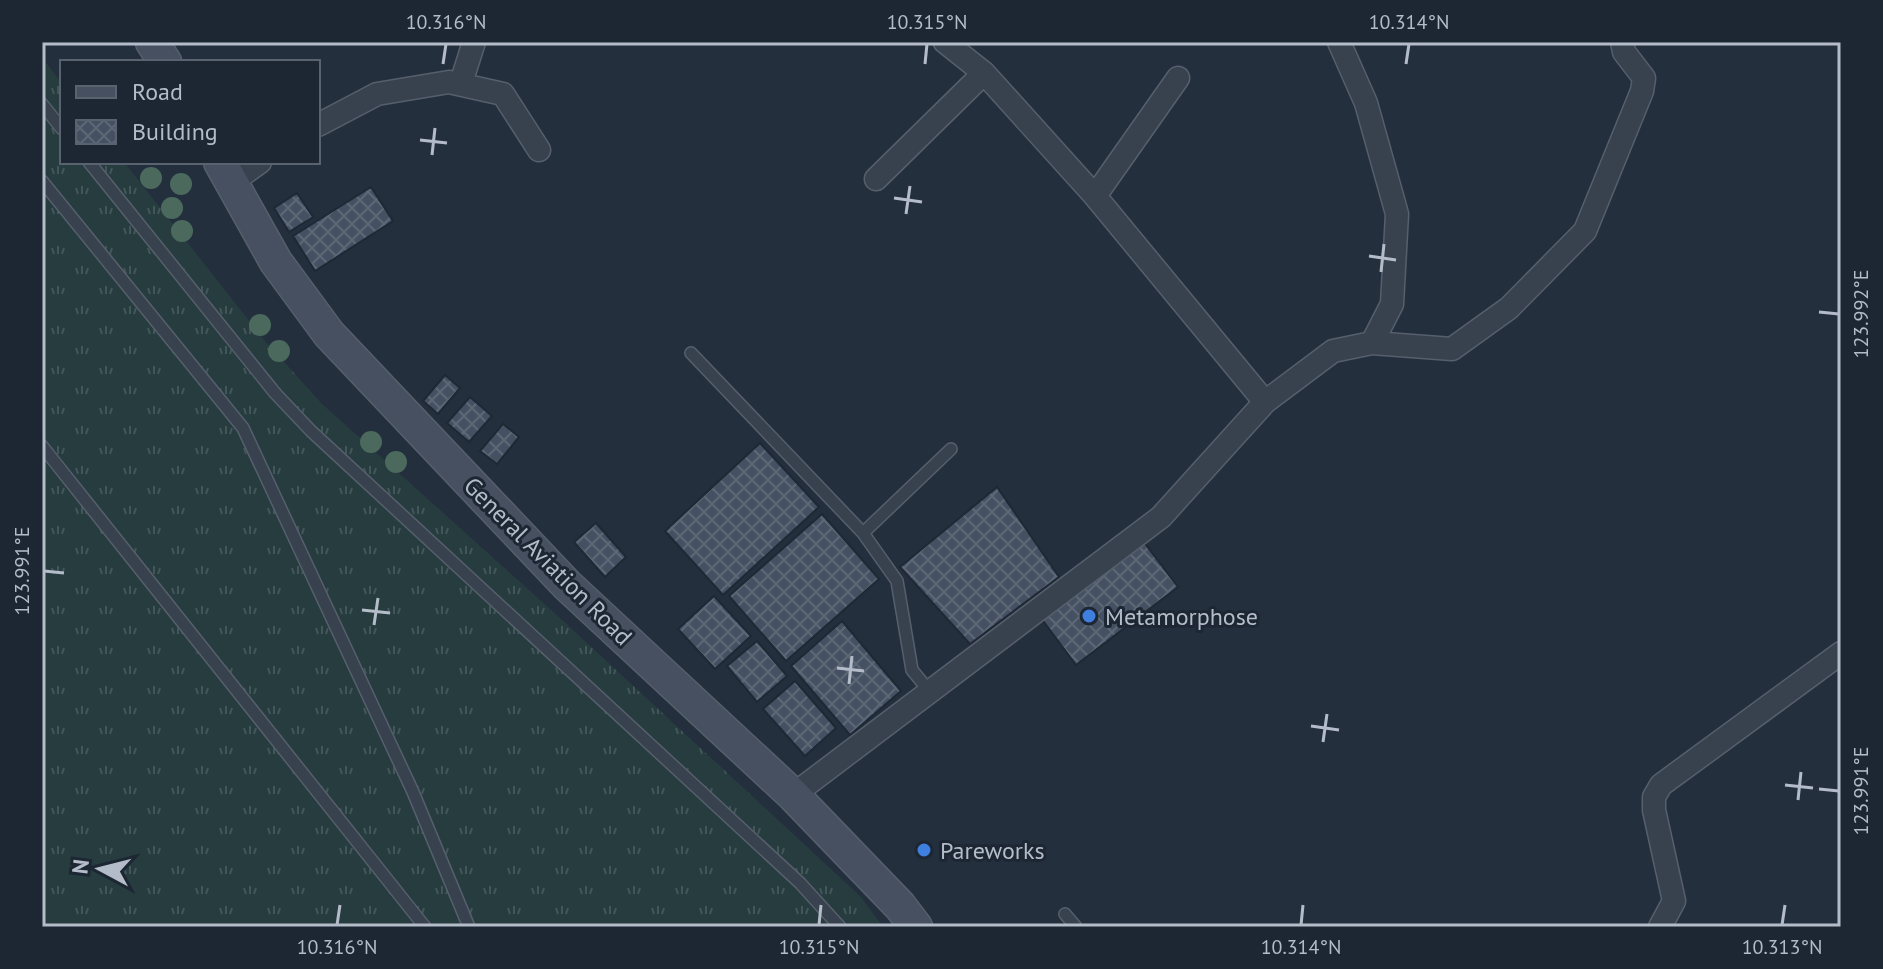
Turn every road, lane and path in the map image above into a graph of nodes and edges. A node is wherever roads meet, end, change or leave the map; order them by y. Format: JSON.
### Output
{"nodes":[{"id":1,"x":152,"y":42,"type":"edge"},
{"id":2,"x":474,"y":42,"type":"edge"},
{"id":3,"x":945,"y":42,"type":"edge"},
{"id":4,"x":1339,"y":42,"type":"edge"},
{"id":5,"x":1622,"y":42,"type":"edge"},
{"id":6,"x":164,"y":60,"type":"edge"},
{"id":7,"x":984,"y":73,"type":"junction"},
{"id":8,"x":1178,"y":78,"type":"dead end"},
{"id":9,"x":461,"y":83,"type":"junction"},
{"id":10,"x":42,"y":104,"type":"edge"},
{"id":11,"x":320,"y":124,"type":"edge"},
{"id":12,"x":60,"y":126,"type":"edge"},
{"id":13,"x":539,"y":150,"type":"dead end"},
{"id":14,"x":91,"y":164,"type":"edge"},
{"id":15,"x":253,"y":164,"type":"edge"},
{"id":16,"x":226,"y":172,"type":"edge"},
{"id":17,"x":876,"y":179,"type":"dead end"},
{"id":18,"x":42,"y":181,"type":"edge"},
{"id":19,"x":1095,"y":196,"type":"junction"},
{"id":20,"x":1372,"y":343,"type":"junction"},
{"id":21,"x":691,"y":353,"type":"dead end"},
{"id":22,"x":1265,"y":402,"type":"junction"},
{"id":23,"x":42,"y":446,"type":"edge"},
{"id":24,"x":951,"y":449,"type":"dead end"},
{"id":25,"x":863,"y":533,"type":"junction"},
{"id":26,"x":1841,"y":653,"type":"edge"},
{"id":27,"x":930,"y":692,"type":"junction"},
{"id":28,"x":793,"y":795,"type":"junction"},
{"id":29,"x":1065,"y":914,"type":"dead end"},
{"id":30,"x":425,"y":927,"type":"edge"},
{"id":31,"x":469,"y":927,"type":"edge"},
{"id":32,"x":840,"y":927,"type":"edge"},
{"id":33,"x":916,"y":927,"type":"edge"},
{"id":34,"x":1076,"y":927,"type":"edge"},
{"id":35,"x":1660,"y":927,"type":"edge"}],
"edges":[{"from":1,"to":6,"type":"main road"},
{"from":2,"to":9,"type":"street"},
{"from":3,"to":7,"type":"street"},
{"from":4,"to":20,"type":"street"},
{"from":5,"to":20,"type":"street"},
{"from":7,"to":17,"type":"street"},
{"from":7,"to":19,"type":"street"},
{"from":8,"to":19,"type":"street"},
{"from":9,"to":11,"type":"street"},
{"from":9,"to":13,"type":"street"},
{"from":10,"to":12,"type":"lane"},
{"from":14,"to":32,"type":"lane"},
{"from":15,"to":16,"type":"street"},
{"from":16,"to":28,"type":"main road","name":"General Aviation Road"},
{"from":18,"to":31,"type":"lane"},
{"from":19,"to":22,"type":"street"},
{"from":20,"to":22,"type":"street"},
{"from":21,"to":25,"type":"lane"},
{"from":22,"to":27,"type":"street"},
{"from":23,"to":30,"type":"lane"},
{"from":24,"to":25,"type":"lane"},
{"from":25,"to":27,"type":"lane"},
{"from":26,"to":35,"type":"street"},
{"from":27,"to":28,"type":"street"},
{"from":28,"to":33,"type":"main road","name":"General Aviation Road"},
{"from":29,"to":34,"type":"lane"}]}
